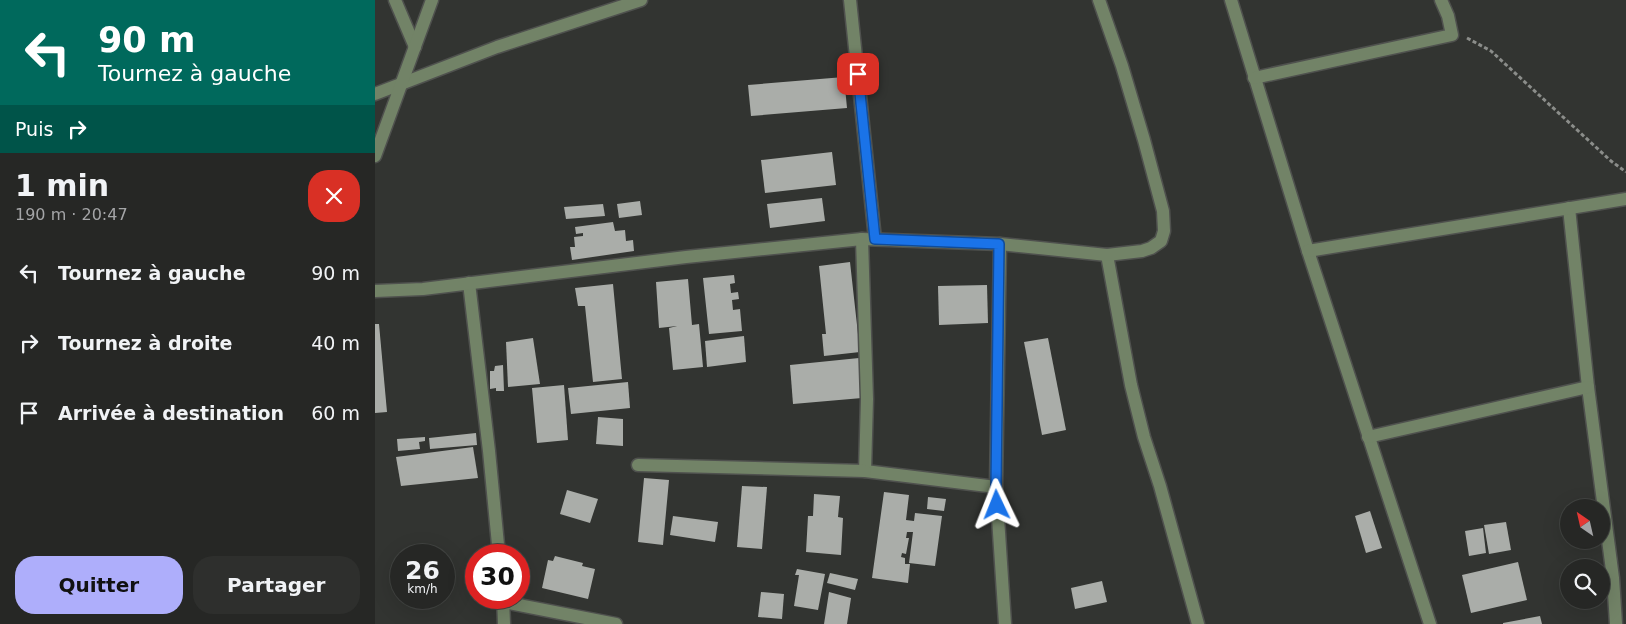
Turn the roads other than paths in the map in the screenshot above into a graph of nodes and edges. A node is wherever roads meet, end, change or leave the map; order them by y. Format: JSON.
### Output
{"nodes":[{"id":1,"x":395,"y":0,"type":"edge"},
{"id":2,"x":433,"y":0,"type":"edge"},
{"id":3,"x":641,"y":0,"type":"edge"},
{"id":4,"x":850,"y":0,"type":"edge"},
{"id":5,"x":1099,"y":0,"type":"edge"},
{"id":6,"x":1231,"y":0,"type":"edge"},
{"id":7,"x":1441,"y":0,"type":"edge"},
{"id":8,"x":415,"y":48,"type":"junction"},
{"id":9,"x":1255,"y":78,"type":"junction"},
{"id":10,"x":402,"y":82,"type":"junction"},
{"id":11,"x":375,"y":94,"type":"edge"},
{"id":12,"x":375,"y":156,"type":"edge"},
{"id":13,"x":1626,"y":199,"type":"edge"},
{"id":14,"x":1569,"y":208,"type":"junction"},
{"id":15,"x":868,"y":239,"type":"junction"},
{"id":16,"x":999,"y":244,"type":"junction"},
{"id":17,"x":1308,"y":251,"type":"junction"},
{"id":18,"x":1107,"y":255,"type":"junction"},
{"id":19,"x":469,"y":283,"type":"junction"},
{"id":20,"x":375,"y":291,"type":"edge"},
{"id":21,"x":1588,"y":387,"type":"junction"},
{"id":22,"x":1369,"y":437,"type":"junction"},
{"id":23,"x":638,"y":465,"type":"dead end"},
{"id":24,"x":865,"y":472,"type":"junction"},
{"id":25,"x":996,"y":487,"type":"junction"},
{"id":26,"x":498,"y":544,"type":"edge"},
{"id":27,"x":530,"y":606,"type":"edge"},
{"id":28,"x":503,"y":609,"type":"edge"},
{"id":29,"x":504,"y":624,"type":"edge"},
{"id":30,"x":616,"y":624,"type":"edge"},
{"id":31,"x":1005,"y":624,"type":"edge"},
{"id":32,"x":1198,"y":624,"type":"edge"},
{"id":33,"x":1430,"y":624,"type":"edge"},
{"id":34,"x":1616,"y":624,"type":"edge"}],
"edges":[{"from":1,"to":8,"type":"street"},
{"from":2,"to":8,"type":"street"},
{"from":3,"to":10,"type":"street"},
{"from":4,"to":15,"type":"street"},
{"from":5,"to":18,"type":"street"},
{"from":6,"to":9,"type":"street"},
{"from":7,"to":9,"type":"street"},
{"from":8,"to":10,"type":"street"},
{"from":9,"to":17,"type":"street"},
{"from":10,"to":11,"type":"street"},
{"from":10,"to":12,"type":"street"},
{"from":13,"to":14,"type":"street"},
{"from":14,"to":17,"type":"street"},
{"from":14,"to":21,"type":"street"},
{"from":15,"to":16,"type":"street"},
{"from":15,"to":19,"type":"street"},
{"from":15,"to":24,"type":"street"},
{"from":16,"to":18,"type":"street"},
{"from":16,"to":25,"type":"street"},
{"from":17,"to":22,"type":"street"},
{"from":18,"to":32,"type":"street"},
{"from":19,"to":20,"type":"street"},
{"from":19,"to":26,"type":"street"},
{"from":21,"to":22,"type":"street"},
{"from":21,"to":34,"type":"street"},
{"from":22,"to":33,"type":"street"},
{"from":23,"to":24,"type":"street"},
{"from":24,"to":25,"type":"street"},
{"from":25,"to":31,"type":"street"},
{"from":27,"to":30,"type":"street"},
{"from":28,"to":29,"type":"street"}]}
